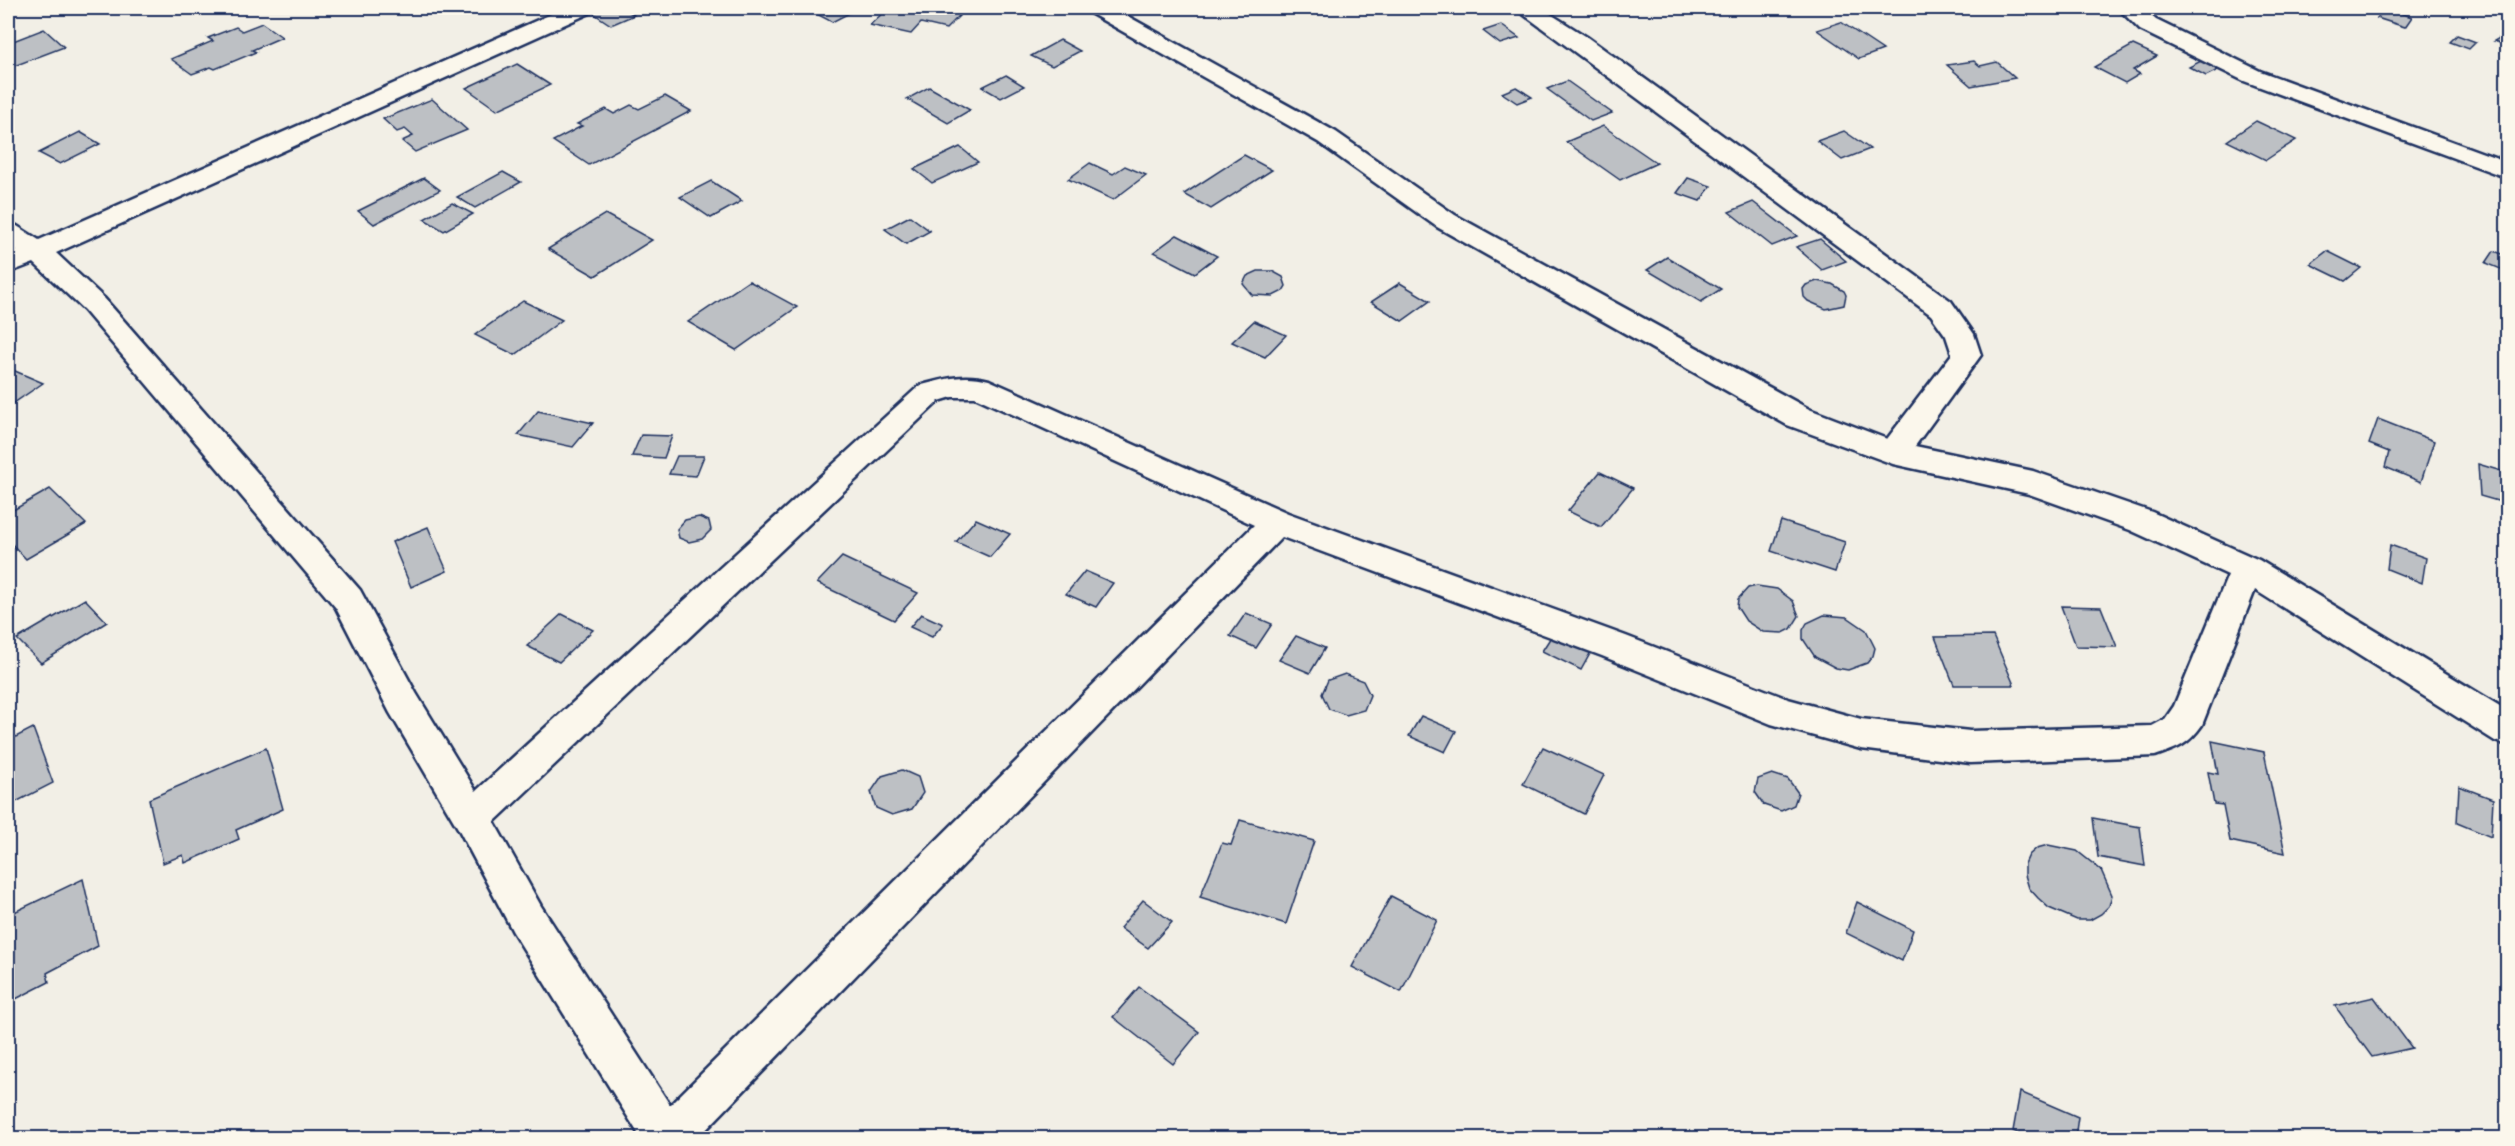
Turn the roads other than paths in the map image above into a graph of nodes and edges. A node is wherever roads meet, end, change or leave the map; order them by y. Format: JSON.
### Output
{"nodes":[{"id":1,"x":582,"y":8,"type":"edge"},
{"id":2,"x":1098,"y":8,"type":"edge"},
{"id":3,"x":1526,"y":8,"type":"edge"},
{"id":4,"x":2129,"y":8,"type":"edge"},
{"id":5,"x":2508,"y":171,"type":"edge"},
{"id":6,"x":8,"y":232,"type":"edge"},
{"id":7,"x":23,"y":257,"type":"edge"},
{"id":8,"x":1893,"y":453,"type":"junction"},
{"id":9,"x":1276,"y":522,"type":"junction"},
{"id":10,"x":2247,"y":568,"type":"junction"},
{"id":11,"x":2508,"y":730,"type":"edge"},
{"id":12,"x":472,"y":818,"type":"junction"},
{"id":13,"x":667,"y":1138,"type":"edge"}],
"edges":[{"from":1,"to":7,"type":"street"},
{"from":2,"to":8,"type":"street"},
{"from":3,"to":8,"type":"street"},
{"from":4,"to":5,"type":"street"},
{"from":6,"to":7,"type":"street"},
{"from":7,"to":12,"type":"street"},
{"from":8,"to":10,"type":"street"},
{"from":9,"to":10,"type":"street"},
{"from":9,"to":12,"type":"street"},
{"from":9,"to":13,"type":"street"},
{"from":10,"to":11,"type":"street"},
{"from":12,"to":13,"type":"street"}]}
